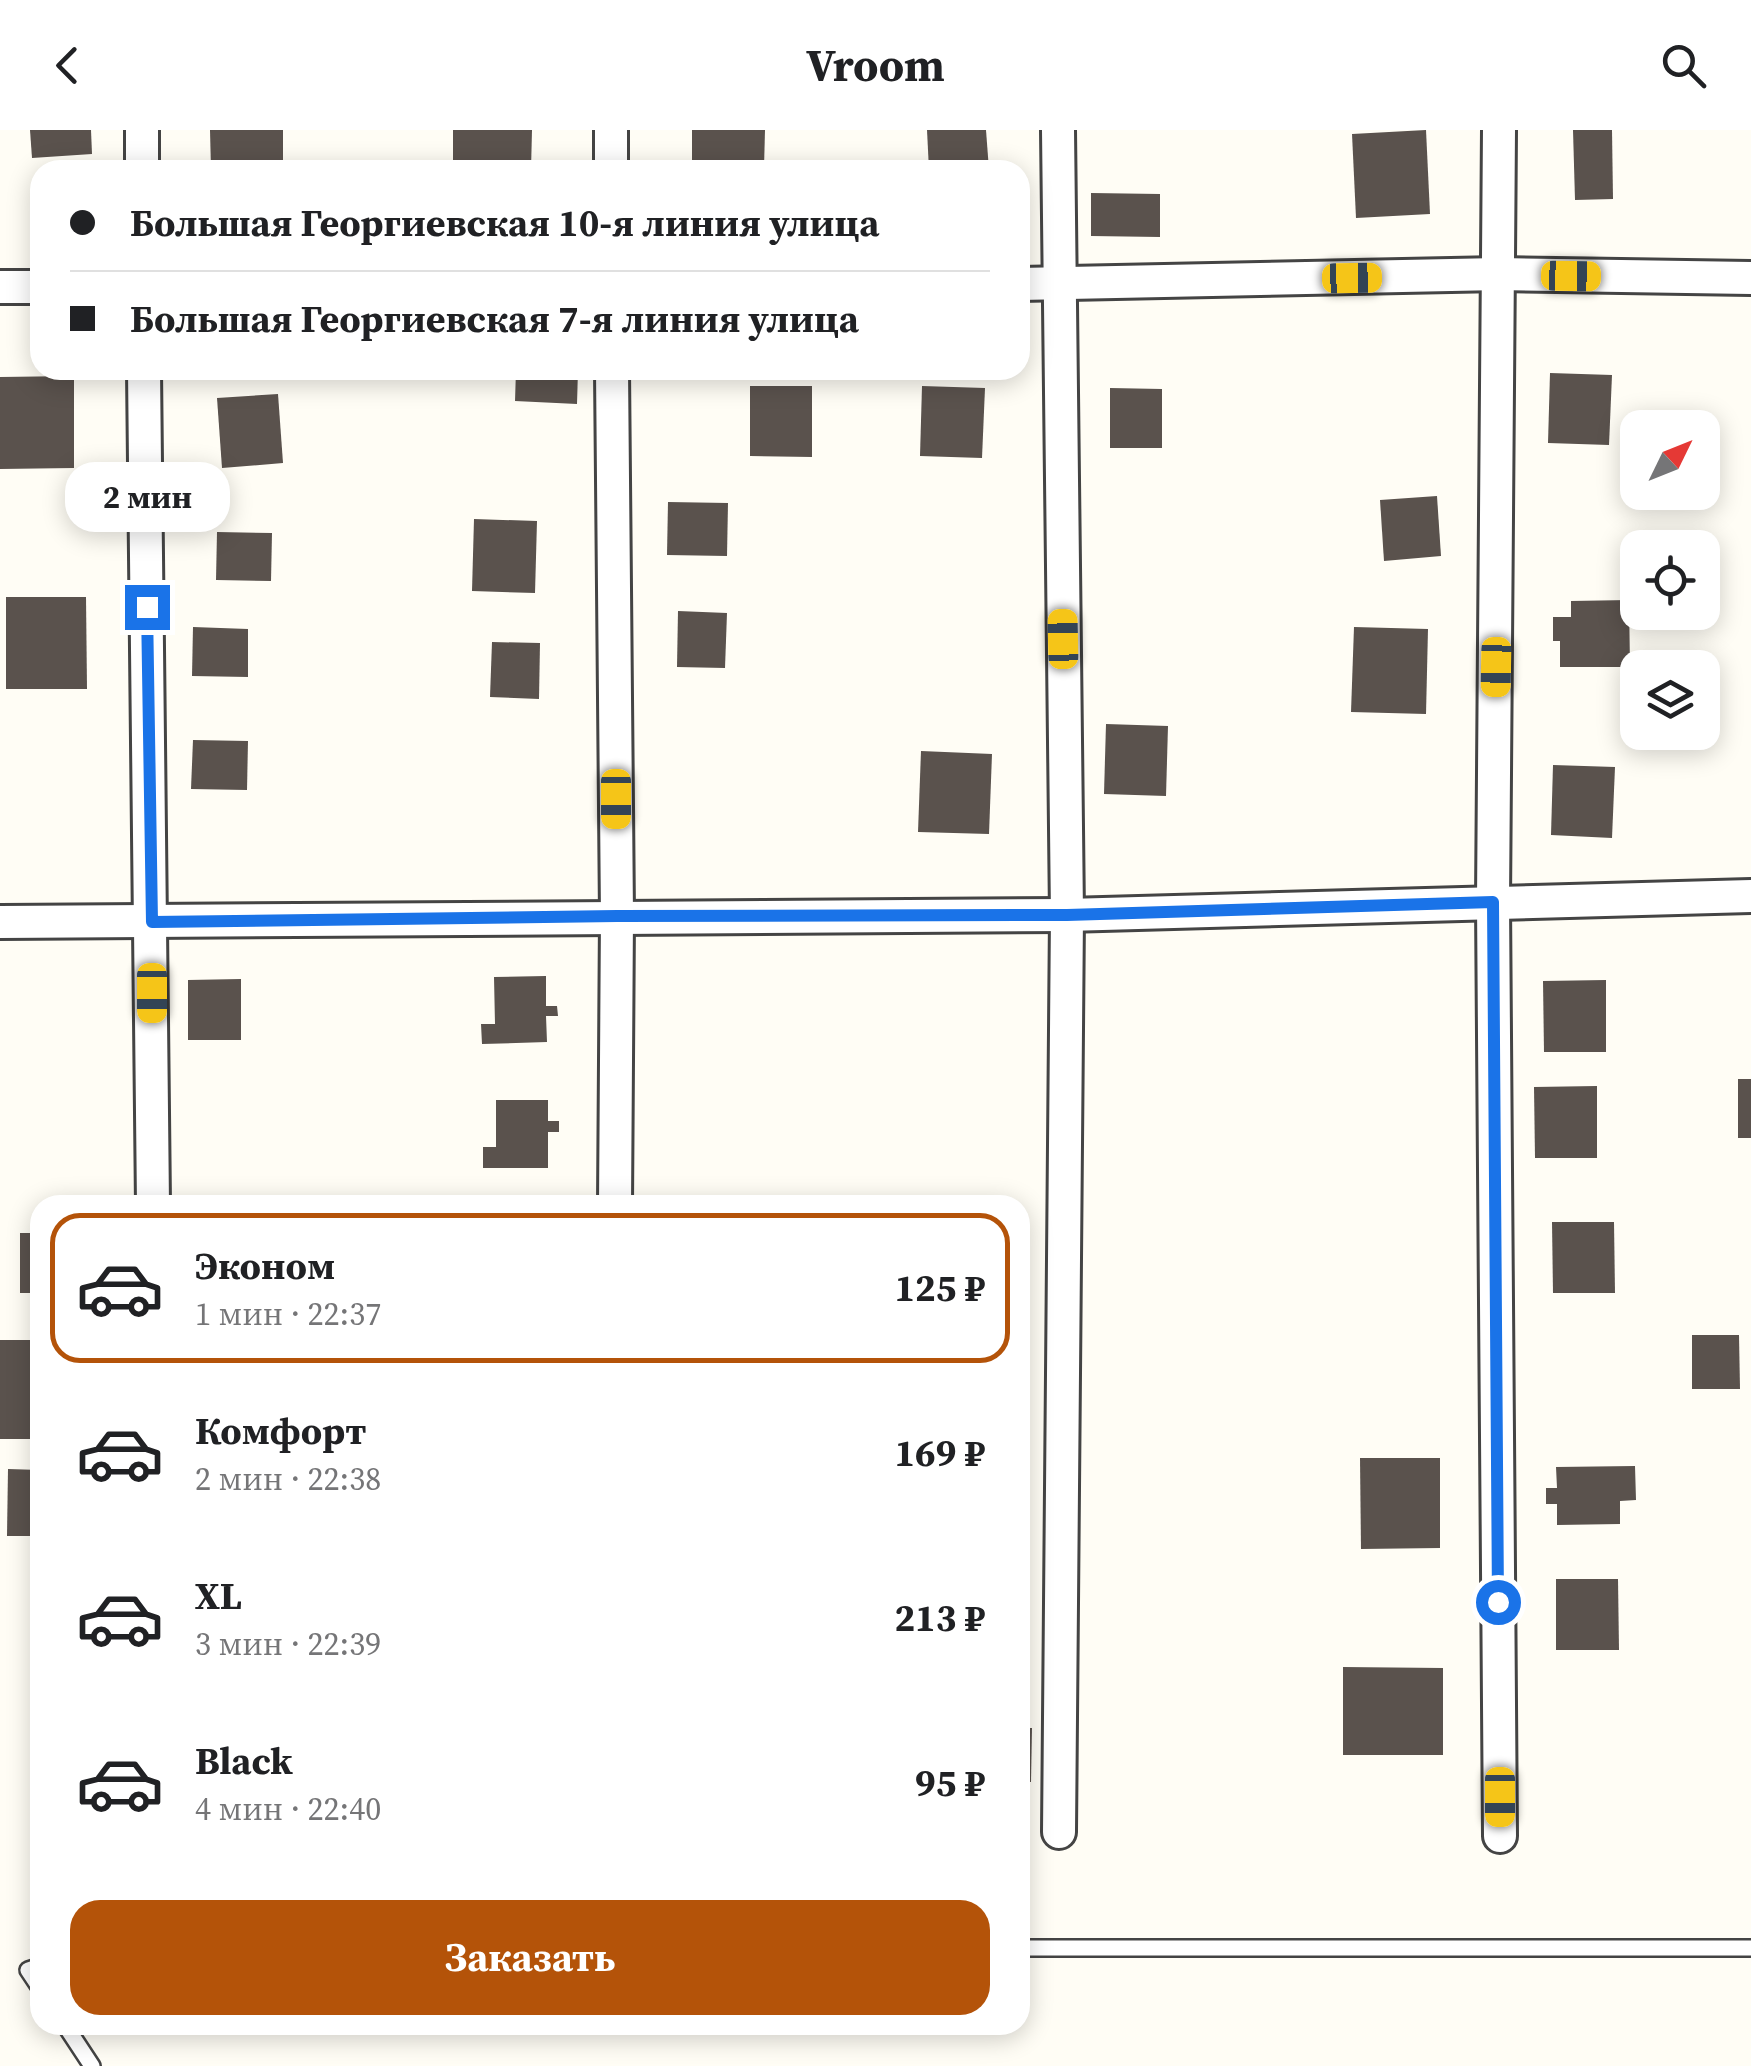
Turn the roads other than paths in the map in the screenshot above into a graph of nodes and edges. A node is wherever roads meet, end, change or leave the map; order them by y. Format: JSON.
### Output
{"nodes":[{"id":1,"x":142,"y":130,"type":"edge"},
{"id":2,"x":611,"y":130,"type":"edge"},
{"id":3,"x":1058,"y":130,"type":"edge"},
{"id":4,"x":1498,"y":130,"type":"edge"},
{"id":5,"x":142,"y":160,"type":"edge"},
{"id":6,"x":612,"y":160,"type":"edge"},
{"id":7,"x":1500,"y":274,"type":"junction"},
{"id":8,"x":1751,"y":278,"type":"edge"},
{"id":9,"x":1030,"y":284,"type":"edge"},
{"id":10,"x":1058,"y":284,"type":"junction"},
{"id":11,"x":0,"y":287,"type":"edge"},
{"id":12,"x":30,"y":287,"type":"edge"},
{"id":13,"x":144,"y":380,"type":"edge"},
{"id":14,"x":612,"y":380,"type":"edge"},
{"id":15,"x":1751,"y":896,"type":"edge"},
{"id":16,"x":1493,"y":902,"type":"junction"},
{"id":17,"x":1067,"y":915,"type":"junction"},
{"id":18,"x":617,"y":916,"type":"junction"},
{"id":19,"x":0,"y":922,"type":"edge"},
{"id":20,"x":152,"y":922,"type":"junction"},
{"id":21,"x":152,"y":1195,"type":"edge"},
{"id":22,"x":615,"y":1195,"type":"edge"},
{"id":23,"x":1059,"y":1832,"type":"dead end"},
{"id":24,"x":1500,"y":1836,"type":"dead end"},
{"id":25,"x":1030,"y":1948,"type":"edge"},
{"id":26,"x":1751,"y":1948,"type":"edge"},
{"id":27,"x":72,"y":2035,"type":"edge"},
{"id":28,"x":92,"y":2066,"type":"edge"}],
"edges":[{"from":1,"to":5,"type":"street"},
{"from":2,"to":6,"type":"street"},
{"from":3,"to":10,"type":"street"},
{"from":4,"to":7,"type":"street"},
{"from":7,"to":8,"type":"street"},
{"from":7,"to":10,"type":"street"},
{"from":7,"to":16,"type":"street"},
{"from":9,"to":10,"type":"street"},
{"from":10,"to":17,"type":"street"},
{"from":11,"to":12,"type":"street"},
{"from":13,"to":20,"type":"street"},
{"from":14,"to":18,"type":"street"},
{"from":15,"to":16,"type":"street"},
{"from":16,"to":17,"type":"street"},
{"from":16,"to":24,"type":"street"},
{"from":17,"to":18,"type":"street"},
{"from":17,"to":23,"type":"street"},
{"from":18,"to":20,"type":"street"},
{"from":18,"to":22,"type":"street"},
{"from":19,"to":20,"type":"street"},
{"from":20,"to":21,"type":"street"},
{"from":25,"to":26,"type":"lane"},
{"from":27,"to":28,"type":"lane"}]}
